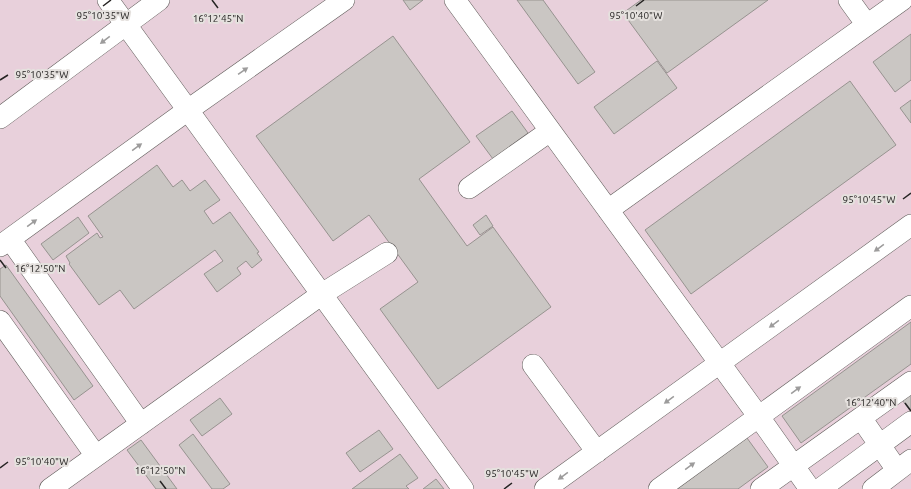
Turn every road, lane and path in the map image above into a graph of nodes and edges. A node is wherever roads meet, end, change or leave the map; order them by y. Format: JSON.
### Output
{"nodes":[{"id":1,"x":108,"y":0,"type":"edge"},
{"id":2,"x":159,"y":0,"type":"edge"},
{"id":3,"x":344,"y":0,"type":"edge"},
{"id":4,"x":455,"y":0,"type":"edge"},
{"id":5,"x":849,"y":0,"type":"edge"},
{"id":6,"x":902,"y":0,"type":"edge"},
{"id":7,"x":126,"y":24,"type":"junction"},
{"id":8,"x":866,"y":25,"type":"junction"},
{"id":9,"x":188,"y":110,"type":"junction"},
{"id":10,"x":0,"y":118,"type":"edge"},
{"id":11,"x":550,"y":131,"type":"junction"},
{"id":12,"x":469,"y":188,"type":"dead end"},
{"id":13,"x":608,"y":210,"type":"junction"},
{"id":14,"x":911,"y":225,"type":"edge"},
{"id":15,"x":5,"y":242,"type":"edge"},
{"id":16,"x":387,"y":253,"type":"dead end"},
{"id":17,"x":322,"y":294,"type":"junction"},
{"id":18,"x":911,"y":306,"type":"edge"},
{"id":19,"x":0,"y":321,"type":"edge"},
{"id":20,"x":720,"y":363,"type":"junction"},
{"id":21,"x":533,"y":365,"type":"dead end"},
{"id":22,"x":911,"y":382,"type":"edge"},
{"id":23,"x":759,"y":417,"type":"junction"},
{"id":24,"x":861,"y":418,"type":"junction"},
{"id":25,"x":911,"y":422,"type":"edge"},
{"id":26,"x":141,"y":424,"type":"junction"},
{"id":27,"x":880,"y":445,"type":"junction"},
{"id":28,"x":597,"y":452,"type":"junction"},
{"id":29,"x":96,"y":456,"type":"junction"},
{"id":30,"x":794,"y":465,"type":"junction"},
{"id":31,"x":904,"y":465,"type":"edge"},
{"id":32,"x":50,"y":489,"type":"edge"},
{"id":33,"x":463,"y":489,"type":"edge"},
{"id":34,"x":545,"y":489,"type":"edge"},
{"id":35,"x":659,"y":489,"type":"edge"},
{"id":36,"x":761,"y":489,"type":"edge"},
{"id":37,"x":810,"y":489,"type":"edge"},
{"id":38,"x":820,"y":489,"type":"edge"},
{"id":39,"x":873,"y":489,"type":"edge"}],
"edges":[{"from":1,"to":7,"type":"lane"},
{"from":2,"to":7,"type":"lane"},
{"from":9,"to":3,"type":"lane","one_way":true},
{"from":4,"to":11,"type":"lane"},
{"from":5,"to":8,"type":"lane"},
{"from":6,"to":8,"type":"lane"},
{"from":7,"to":9,"type":"lane"},
{"from":7,"to":10,"type":"lane","one_way":true},
{"from":8,"to":13,"type":"lane"},
{"from":15,"to":9,"type":"lane","one_way":true},
{"from":9,"to":17,"type":"lane"},
{"from":11,"to":12,"type":"lane"},
{"from":11,"to":13,"type":"lane"},
{"from":13,"to":20,"type":"lane"},
{"from":14,"to":20,"type":"lane","one_way":true},
{"from":15,"to":26,"type":"lane"},
{"from":16,"to":17,"type":"lane"},
{"from":17,"to":26,"type":"lane"},
{"from":17,"to":33,"type":"lane"},
{"from":23,"to":18,"type":"lane","one_way":true},
{"from":19,"to":29,"type":"lane"},
{"from":20,"to":23,"type":"lane"},
{"from":20,"to":28,"type":"lane","one_way":true},
{"from":21,"to":28,"type":"lane"},
{"from":22,"to":24,"type":"lane"},
{"from":23,"to":30,"type":"lane"},
{"from":35,"to":23,"type":"lane","one_way":true},
{"from":24,"to":27,"type":"lane"},
{"from":24,"to":30,"type":"lane"},
{"from":25,"to":27,"type":"lane"},
{"from":26,"to":29,"type":"lane"},
{"from":27,"to":31,"type":"lane"},
{"from":27,"to":38,"type":"lane"},
{"from":28,"to":34,"type":"lane","one_way":true},
{"from":29,"to":32,"type":"lane"},
{"from":30,"to":36,"type":"lane"},
{"from":30,"to":37,"type":"lane"},
{"from":31,"to":39,"type":"lane"}]}
